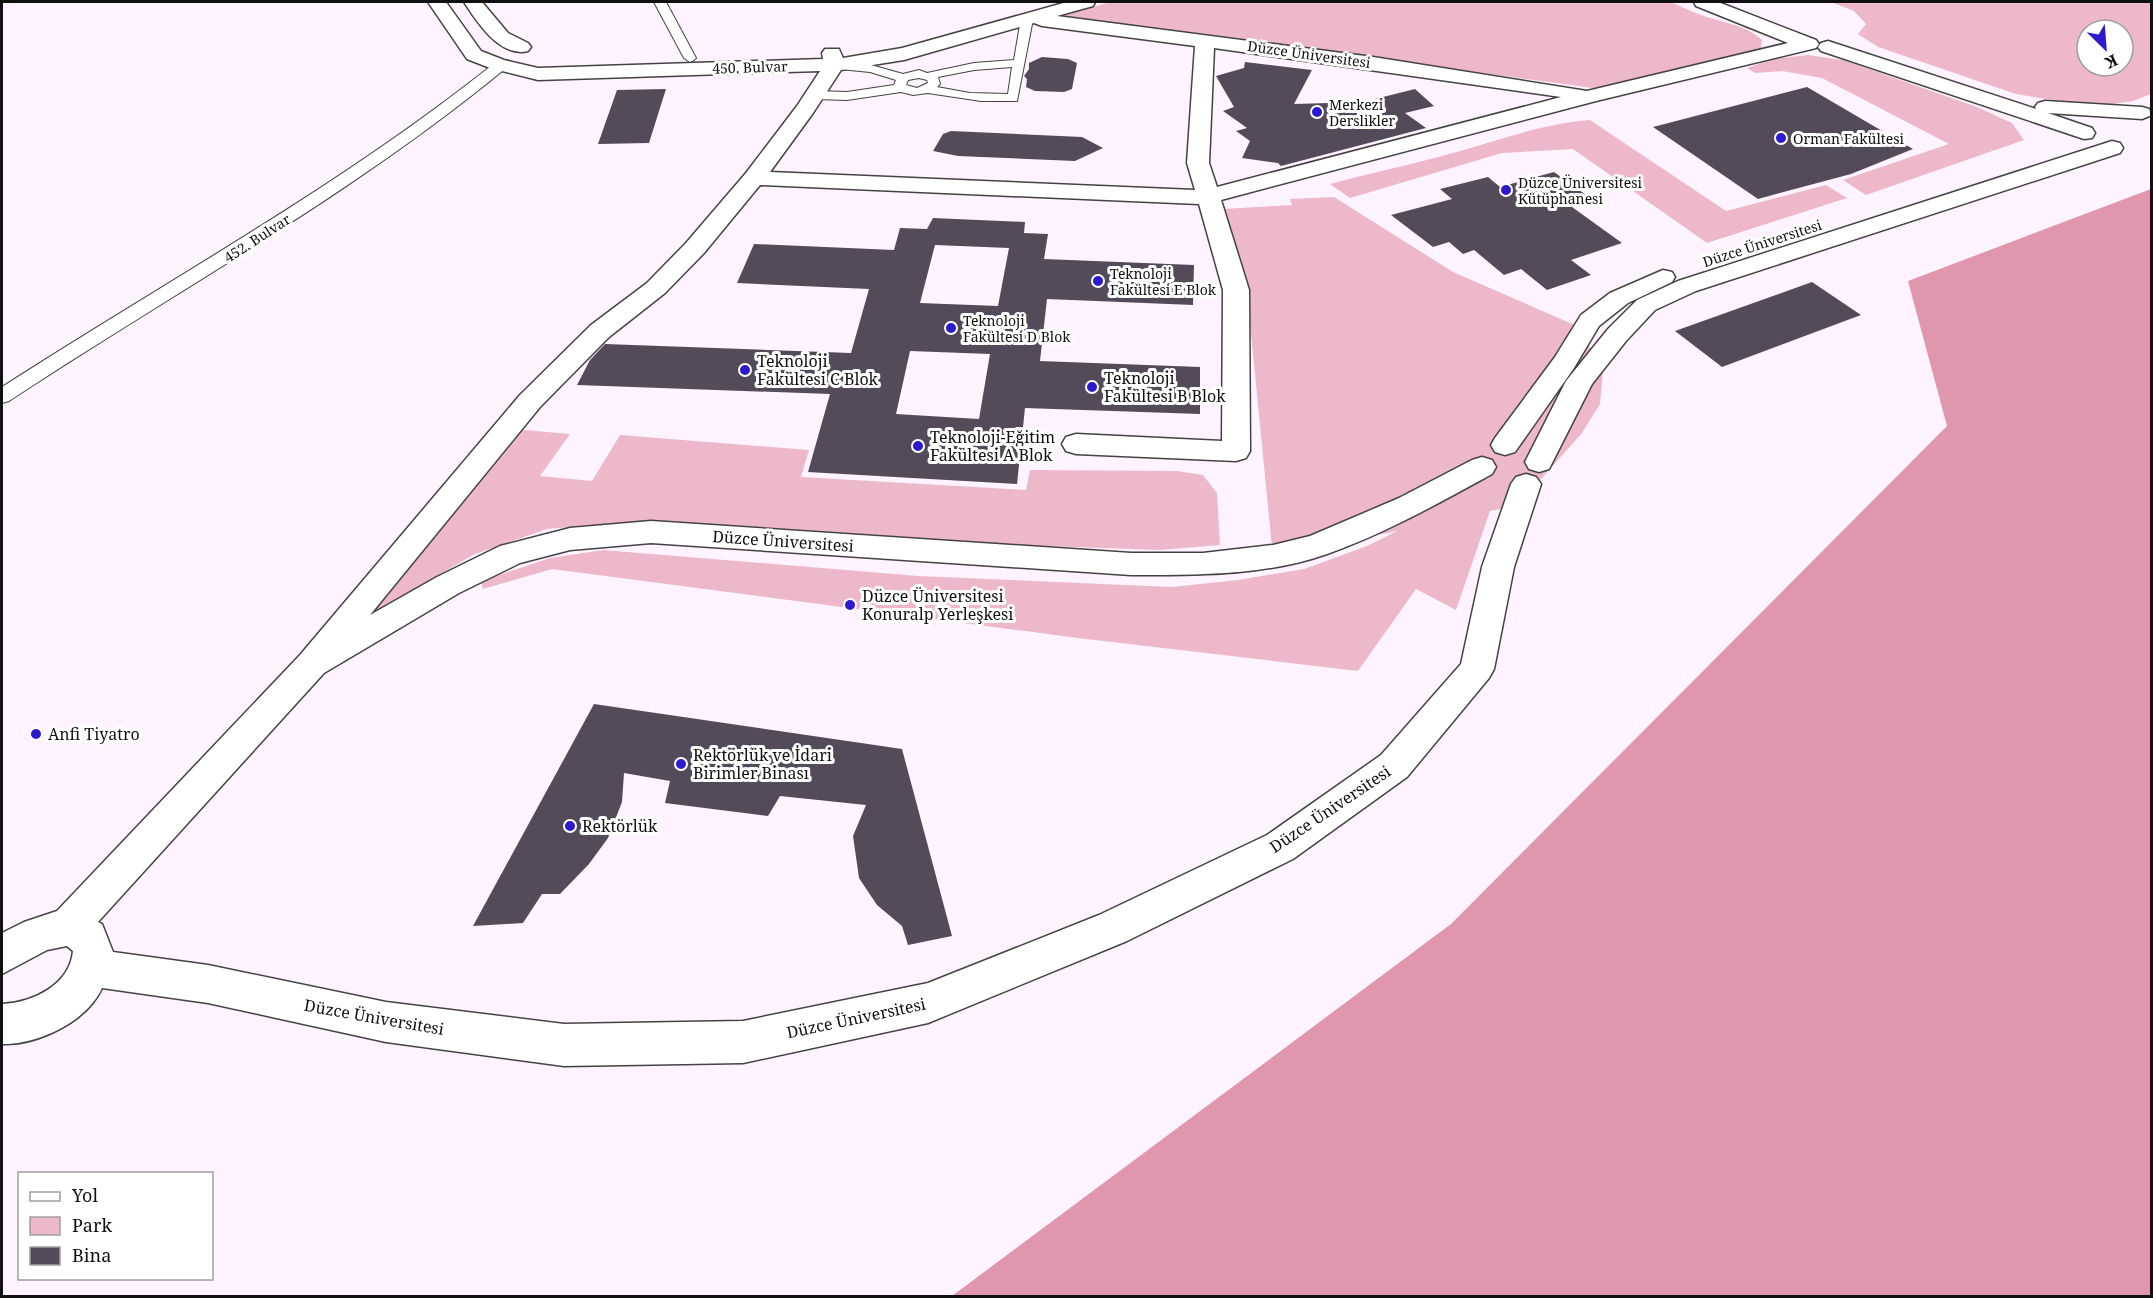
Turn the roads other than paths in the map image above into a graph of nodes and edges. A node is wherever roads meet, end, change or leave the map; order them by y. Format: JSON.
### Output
{"nodes":[{"id":1,"x":437,"y":2,"type":"edge"},
{"id":2,"x":473,"y":2,"type":"edge"},
{"id":3,"x":660,"y":2,"type":"edge"},
{"id":4,"x":1043,"y":2,"type":"edge"},
{"id":5,"x":1086,"y":2,"type":"edge"},
{"id":6,"x":1702,"y":2,"type":"edge"},
{"id":7,"x":1729,"y":2,"type":"edge"},
{"id":8,"x":1020,"y":14,"type":"junction"},
{"id":9,"x":1205,"y":41,"type":"junction"},
{"id":10,"x":1818,"y":41,"type":"junction"},
{"id":11,"x":536,"y":50,"type":"junction"},
{"id":12,"x":690,"y":58,"type":"junction"},
{"id":13,"x":833,"y":59,"type":"junction"},
{"id":14,"x":499,"y":64,"type":"junction"},
{"id":15,"x":1019,"y":64,"type":"junction"},
{"id":16,"x":929,"y":82,"type":"junction"},
{"id":17,"x":903,"y":83,"type":"junction"},
{"id":18,"x":815,"y":95,"type":"junction"},
{"id":19,"x":1591,"y":96,"type":"junction"},
{"id":20,"x":2026,"y":108,"type":"junction"},
{"id":21,"x":2121,"y":131,"type":"edge"},
{"id":22,"x":2038,"y":139,"type":"dead end"},
{"id":23,"x":754,"y":178,"type":"junction"},
{"id":24,"x":1206,"y":197,"type":"junction"},
{"id":25,"x":2,"y":396,"type":"edge"},
{"id":26,"x":1077,"y":444,"type":"dead end"},
{"id":27,"x":1505,"y":445,"type":"junction"},
{"id":28,"x":1482,"y":467,"type":"junction"},
{"id":29,"x":1533,"y":473,"type":"junction"},
{"id":30,"x":312,"y":664,"type":"junction"},
{"id":31,"x":67,"y":928,"type":"junction"},
{"id":32,"x":2,"y":955,"type":"edge"},
{"id":33,"x":91,"y":968,"type":"junction"},
{"id":34,"x":2,"y":1024,"type":"edge"}],
"edges":[{"from":1,"to":14,"type":"street","name":"450. Bulvar"},
{"from":2,"to":11,"type":"street","name":"450. Bulvar"},
{"from":3,"to":12,"type":"street"},
{"from":4,"to":8,"type":"street","name":"450. Bulvar"},
{"from":5,"to":8,"type":"street","name":"450. Bulvar"},
{"from":6,"to":10,"type":"street"},
{"from":7,"to":10,"type":"street"},
{"from":8,"to":9,"type":"street","name":"Düzce Üniversitesi"},
{"from":8,"to":13,"type":"street","name":"450. Bulvar"},
{"from":8,"to":15,"type":"street"},
{"from":9,"to":19,"type":"street","name":"Düzce Üniversitesi"},
{"from":9,"to":24,"type":"street"},
{"from":10,"to":19,"type":"street"},
{"from":10,"to":20,"type":"street"},
{"from":11,"to":12,"type":"street","name":"450. Bulvar"},
{"from":11,"to":14,"type":"street"},
{"from":12,"to":13,"type":"street","name":"450. Bulvar"},
{"from":13,"to":14,"type":"street","name":"450. Bulvar"},
{"from":13,"to":17,"type":"street"},
{"from":13,"to":18,"type":"street","name":"Düzce Üniversitesi"},
{"from":14,"to":25,"type":"street","name":"452. Bulvar"},
{"from":15,"to":16,"type":"street"},
{"from":15,"to":16,"type":"street"},
{"from":16,"to":17,"type":"street"},
{"from":17,"to":18,"type":"street"},
{"from":18,"to":23,"type":"street","name":"Düzce Üniversitesi"},
{"from":19,"to":24,"type":"street"},
{"from":20,"to":21,"type":"street"},
{"from":20,"to":21,"type":"street"},
{"from":20,"to":22,"type":"street"},
{"from":21,"to":27,"type":"street","name":"Düzce Üniversitesi"},
{"from":21,"to":29,"type":"street","name":"Düzce Üniversitesi"},
{"from":23,"to":24,"type":"street"},
{"from":23,"to":30,"type":"street","name":"Düzce Üniversitesi"},
{"from":24,"to":26,"type":"street"},
{"from":27,"to":28,"type":"street"},
{"from":27,"to":29,"type":"street"},
{"from":28,"to":29,"type":"street"},
{"from":28,"to":30,"type":"street","name":"Düzce Üniversitesi"},
{"from":29,"to":33,"type":"street","name":"Düzce Üniversitesi"},
{"from":30,"to":31,"type":"street","name":"Düzce Üniversitesi"},
{"from":31,"to":32,"type":"street"},
{"from":31,"to":33,"type":"street"},
{"from":33,"to":34,"type":"street"}]}
